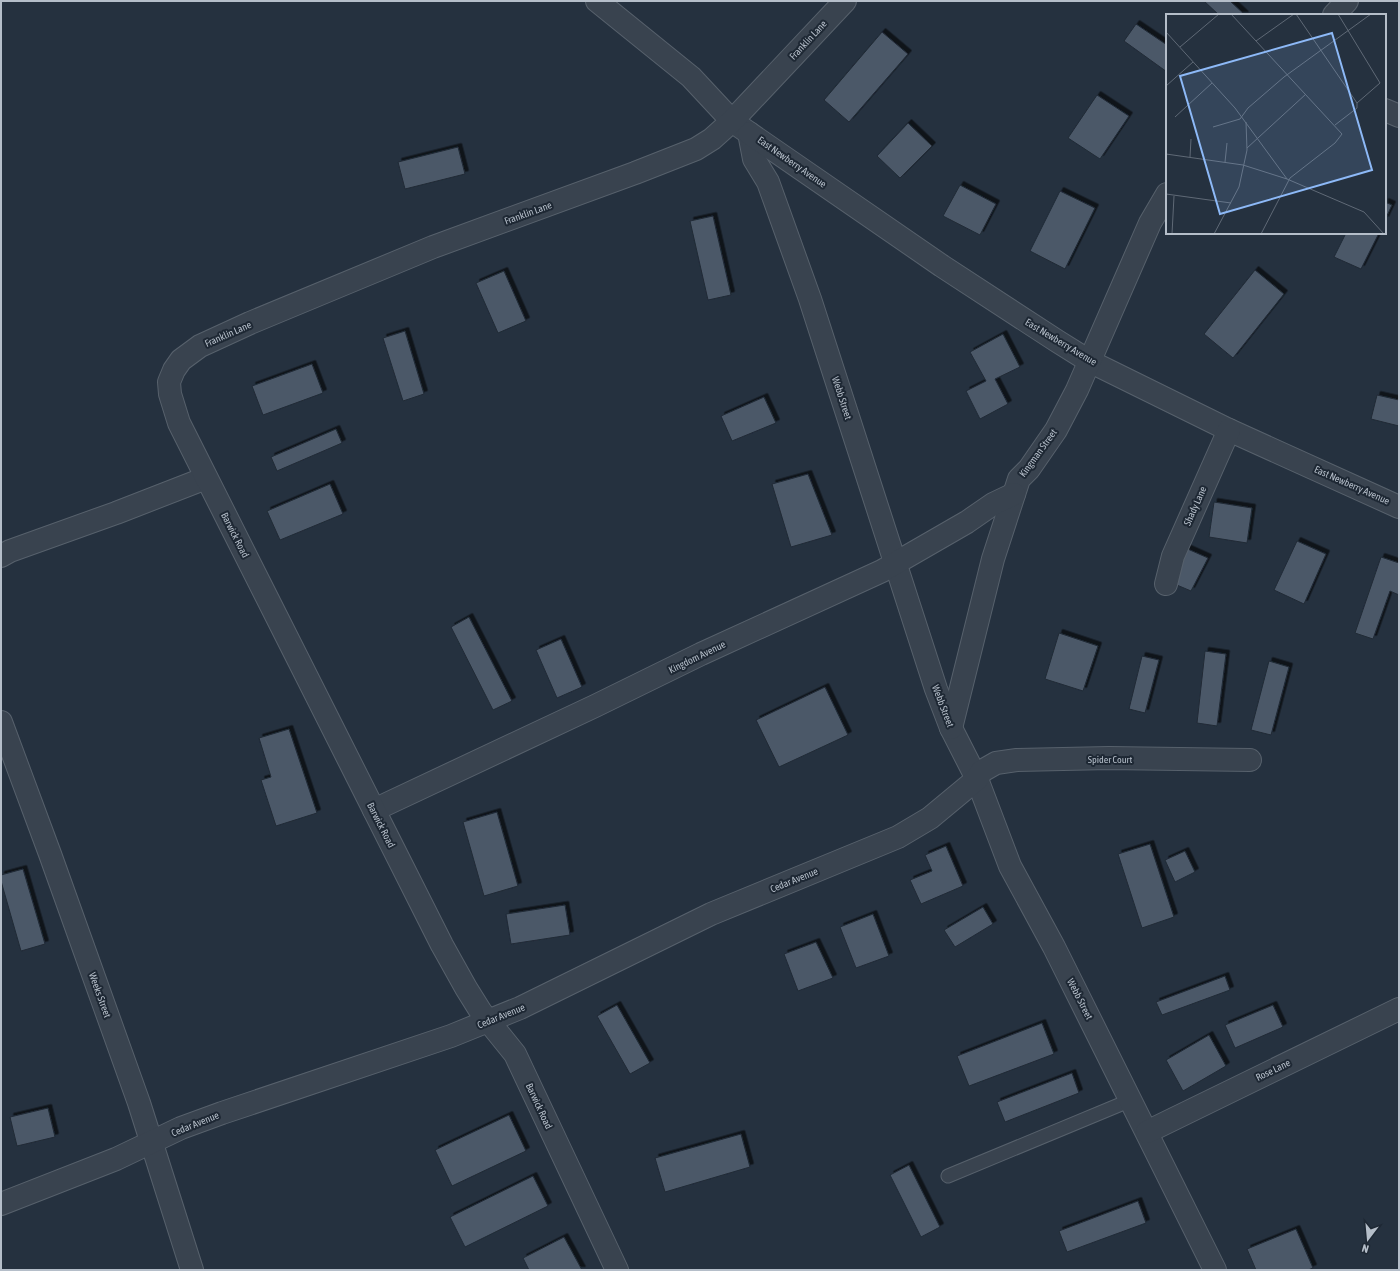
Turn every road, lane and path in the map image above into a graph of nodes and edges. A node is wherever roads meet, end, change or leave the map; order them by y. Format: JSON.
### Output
{"nodes":[{"id":1,"x":597,"y":1,"type":"edge"},
{"id":2,"x":845,"y":1,"type":"edge"},
{"id":3,"x":1347,"y":1,"type":"edge"},
{"id":4,"x":1335,"y":14,"type":"edge"},
{"id":5,"x":1386,"y":110,"type":"edge"},
{"id":6,"x":1399,"y":116,"type":"edge"},
{"id":7,"x":740,"y":127,"type":"junction"},
{"id":8,"x":1166,"y":196,"type":"edge"},
{"id":9,"x":1089,"y":361,"type":"junction"},
{"id":10,"x":174,"y":370,"type":"joint"},
{"id":11,"x":1228,"y":430,"type":"junction"},
{"id":12,"x":206,"y":478,"type":"junction"},
{"id":13,"x":1014,"y":494,"type":"junction"},
{"id":14,"x":1399,"y":507,"type":"edge"},
{"id":15,"x":1,"y":556,"type":"edge"},
{"id":16,"x":895,"y":563,"type":"junction"},
{"id":17,"x":1166,"y":584,"type":"dead end"},
{"id":18,"x":1,"y":722,"type":"edge"},
{"id":19,"x":951,"y":728,"type":"junction"},
{"id":20,"x":1250,"y":760,"type":"dead end"},
{"id":21,"x":977,"y":779,"type":"junction"},
{"id":22,"x":374,"y":810,"type":"junction"},
{"id":23,"x":1399,"y":1009,"type":"edge"},
{"id":24,"x":488,"y":1020,"type":"junction"},
{"id":25,"x":1131,"y":1100,"type":"junction"},
{"id":26,"x":1147,"y":1132,"type":"junction"},
{"id":27,"x":151,"y":1142,"type":"junction"},
{"id":28,"x":948,"y":1176,"type":"dead end"},
{"id":29,"x":1,"y":1204,"type":"edge"},
{"id":30,"x":192,"y":1270,"type":"edge"},
{"id":31,"x":617,"y":1270,"type":"edge"},
{"id":32,"x":1215,"y":1270,"type":"edge"}],
"edges":[{"from":1,"to":7,"type":"street","name":"East Newberry Avenue"},
{"from":2,"to":7,"type":"street","name":"Franklin Lane"},
{"from":3,"to":4,"type":"street"},
{"from":5,"to":6,"type":"street"},
{"from":7,"to":9,"type":"street","name":"East Newberry Avenue"},
{"from":7,"to":10,"type":"street","name":"Franklin Lane"},
{"from":7,"to":16,"type":"street","name":"Webb Street"},
{"from":8,"to":9,"type":"street","name":"Kingman Street"},
{"from":9,"to":11,"type":"street","name":"East Newberry Avenue"},
{"from":9,"to":13,"type":"street","name":"Kingman Street"},
{"from":10,"to":12,"type":"street","name":"Barwick Road"},
{"from":11,"to":14,"type":"street","name":"East Newberry Avenue"},
{"from":11,"to":17,"type":"street","name":"Shady Lane"},
{"from":12,"to":15,"type":"street"},
{"from":12,"to":22,"type":"street","name":"Barwick Road"},
{"from":13,"to":16,"type":"street","name":"Kingdom Avenue"},
{"from":13,"to":19,"type":"street","name":"Kingman Street"},
{"from":16,"to":19,"type":"street","name":"Webb Street"},
{"from":16,"to":22,"type":"street","name":"Kingdom Avenue"},
{"from":18,"to":27,"type":"street","name":"Weeks Street"},
{"from":19,"to":21,"type":"street","name":"Webb Street"},
{"from":20,"to":21,"type":"street","name":"Spider Court"},
{"from":21,"to":24,"type":"street","name":"Cedar Avenue"},
{"from":21,"to":25,"type":"street","name":"Webb Street"},
{"from":22,"to":24,"type":"street","name":"Barwick Road"},
{"from":23,"to":26,"type":"street","name":"Rose Lane"},
{"from":24,"to":27,"type":"street","name":"Cedar Avenue"},
{"from":24,"to":31,"type":"street","name":"Barwick Road"},
{"from":25,"to":26,"type":"street","name":"Webb Street"},
{"from":25,"to":28,"type":"lane"},
{"from":26,"to":32,"type":"street","name":"Webb Street"},
{"from":27,"to":29,"type":"street","name":"Cedar Avenue"},
{"from":27,"to":30,"type":"street","name":"Weeks Street"}]}
